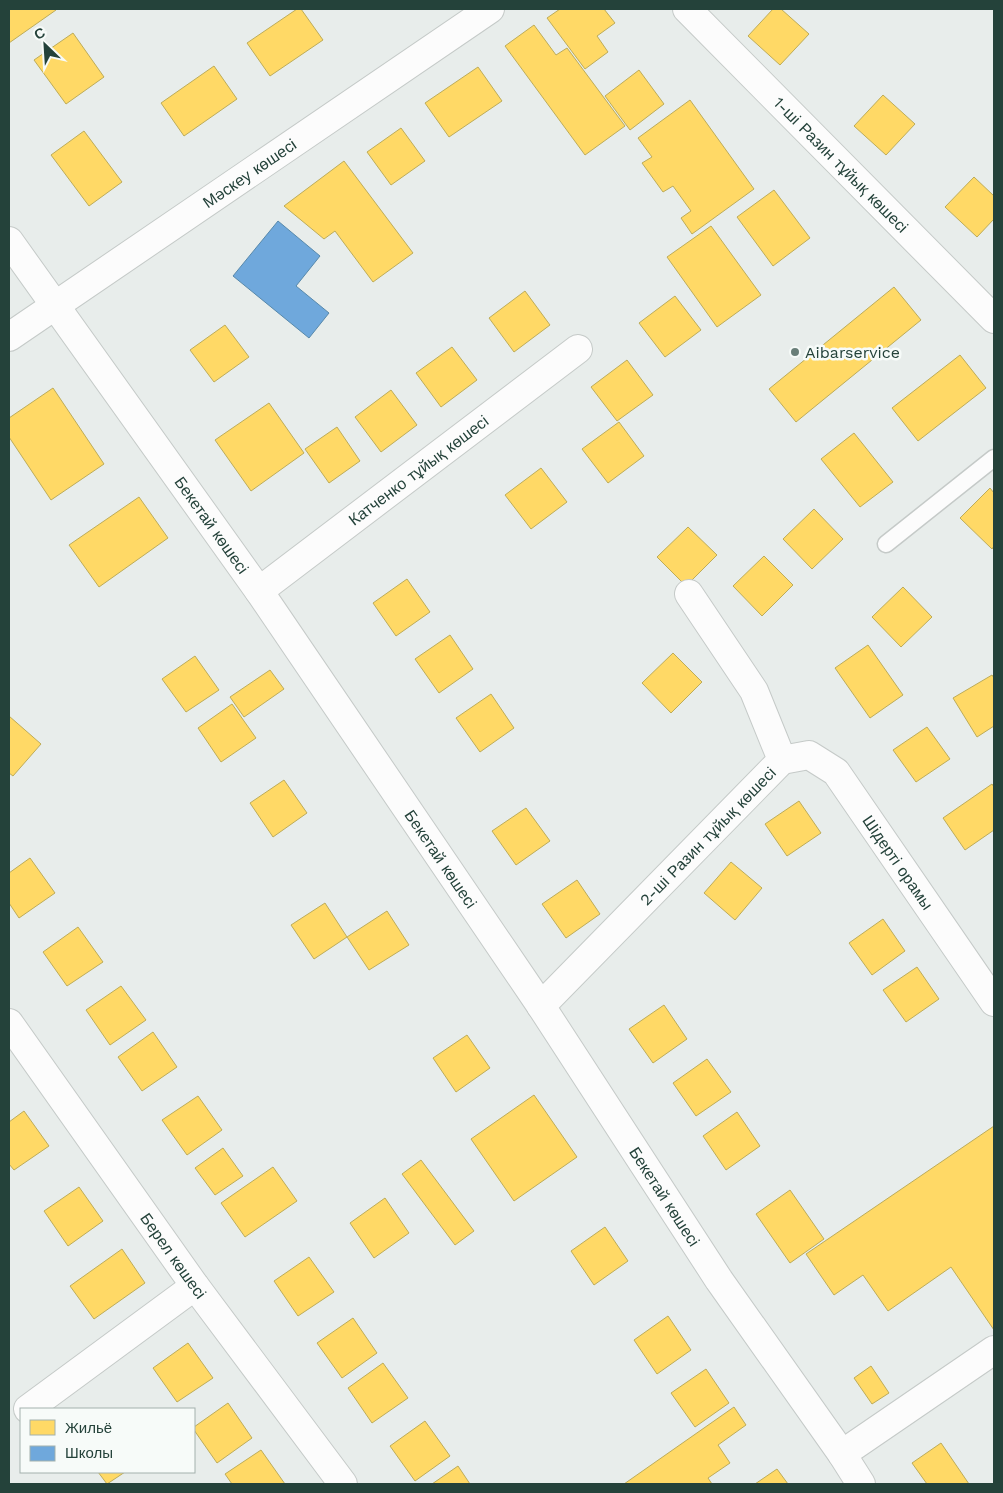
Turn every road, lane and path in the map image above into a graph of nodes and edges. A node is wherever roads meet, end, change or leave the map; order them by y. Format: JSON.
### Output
{"nodes":[{"id":1,"x":490,"y":9,"type":"edge"},
{"id":2,"x":687,"y":9,"type":"edge"},
{"id":3,"x":9,"y":241,"type":"edge"},
{"id":4,"x":54,"y":306,"type":"junction"},
{"id":5,"x":994,"y":319,"type":"edge"},
{"id":6,"x":9,"y":336,"type":"edge"},
{"id":7,"x":578,"y":349,"type":"dead end"},
{"id":8,"x":994,"y":458,"type":"edge"},
{"id":9,"x":886,"y":544,"type":"dead end"},
{"id":10,"x":259,"y":591,"type":"junction"},
{"id":11,"x":689,"y":594,"type":"dead end"},
{"id":12,"x":782,"y":760,"type":"junction"},
{"id":13,"x":994,"y":1002,"type":"edge"},
{"id":14,"x":541,"y":1006,"type":"junction"},
{"id":15,"x":9,"y":1023,"type":"edge"},
{"id":16,"x":195,"y":1286,"type":"junction"},
{"id":17,"x":994,"y":1350,"type":"edge"},
{"id":18,"x":29,"y":1408,"type":"edge"},
{"id":19,"x":20,"y":1415,"type":"edge"},
{"id":20,"x":9,"y":1423,"type":"edge"},
{"id":21,"x":842,"y":1454,"type":"junction"},
{"id":22,"x":343,"y":1484,"type":"edge"},
{"id":23,"x":861,"y":1484,"type":"edge"}],
"edges":[{"from":1,"to":4,"type":"street","name":"Мәскеу көшесі"},
{"from":2,"to":5,"type":"street","name":"1-ші Разин тұйық көшесі"},
{"from":3,"to":4,"type":"street","name":"Бекетай көшесі"},
{"from":4,"to":6,"type":"street","name":"Мәскеу көшесі"},
{"from":4,"to":10,"type":"street","name":"Бекетай көшесі"},
{"from":7,"to":10,"type":"street","name":"Катченко тұйық көшесі"},
{"from":8,"to":9,"type":"lane"},
{"from":10,"to":14,"type":"street","name":"Бекетай көшесі"},
{"from":11,"to":12,"type":"street","name":"2-ші Разин тұйық көшесі"},
{"from":12,"to":13,"type":"street","name":"Шідерті орамы"},
{"from":12,"to":14,"type":"street","name":"2-ші Разин тұйық көшесі"},
{"from":14,"to":21,"type":"street","name":"Бекетай көшесі"},
{"from":15,"to":16,"type":"street","name":"Берел көшесі"},
{"from":16,"to":18,"type":"street"},
{"from":16,"to":22,"type":"street","name":"Берел көшесі"},
{"from":17,"to":21,"type":"street"},
{"from":19,"to":20,"type":"street"},
{"from":21,"to":23,"type":"street","name":"Бекетай көшесі"}]}
